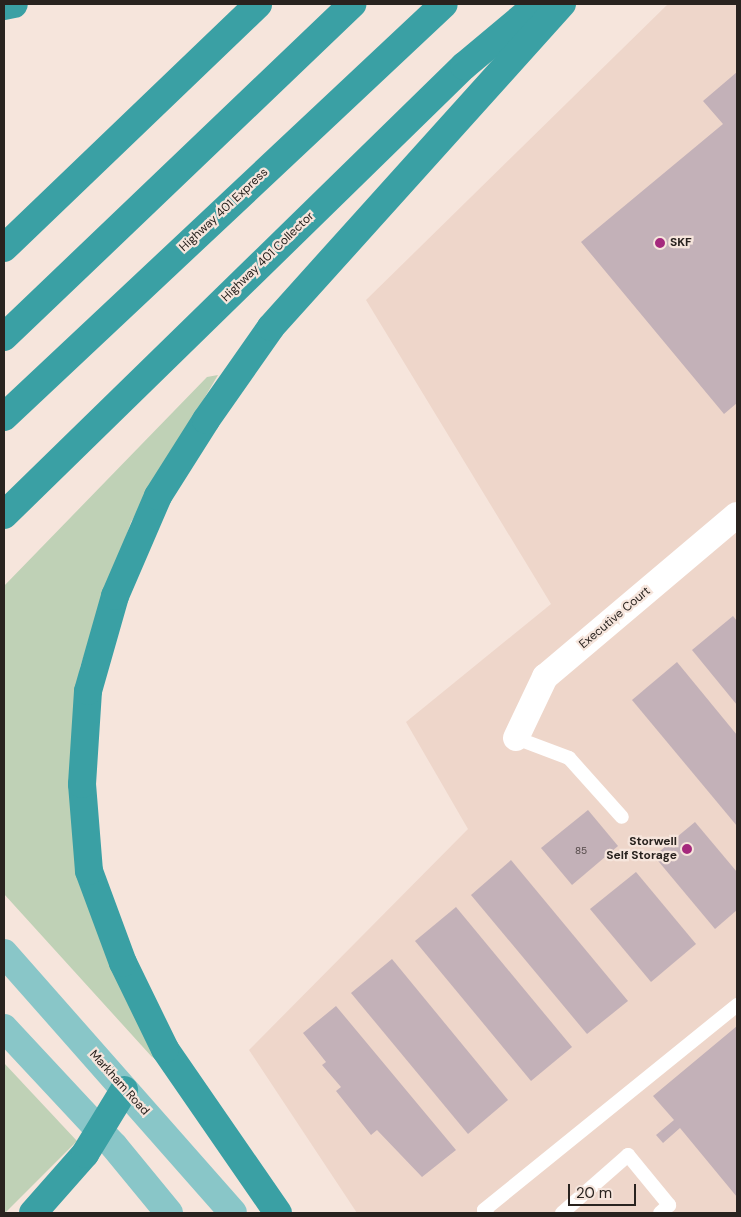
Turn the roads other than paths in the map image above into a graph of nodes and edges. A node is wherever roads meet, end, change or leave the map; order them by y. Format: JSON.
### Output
{"nodes":[{"id":1,"x":14,"y":4,"type":"edge"},
{"id":2,"x":258,"y":4,"type":"edge"},
{"id":3,"x":353,"y":4,"type":"edge"},
{"id":4,"x":444,"y":4,"type":"edge"},
{"id":5,"x":538,"y":4,"type":"edge"},
{"id":6,"x":562,"y":4,"type":"edge"},
{"id":7,"x":4,"y":6,"type":"edge"},
{"id":8,"x":4,"y":248,"type":"edge"},
{"id":9,"x":4,"y":337,"type":"edge"},
{"id":10,"x":4,"y":417,"type":"edge"},
{"id":11,"x":4,"y":515,"type":"edge"},
{"id":12,"x":737,"y":515,"type":"edge"},
{"id":13,"x":516,"y":738,"type":"joint"},
{"id":14,"x":622,"y":817,"type":"dead end"},
{"id":15,"x":4,"y":953,"type":"edge"},
{"id":16,"x":737,"y":1005,"type":"edge"},
{"id":17,"x":4,"y":1028,"type":"edge"},
{"id":18,"x":124,"y":1090,"type":"junction"},
{"id":19,"x":98,"y":1129,"type":"junction"},
{"id":20,"x":33,"y":1213,"type":"edge"},
{"id":21,"x":169,"y":1213,"type":"edge"},
{"id":22,"x":233,"y":1213,"type":"edge"},
{"id":23,"x":278,"y":1213,"type":"edge"},
{"id":24,"x":487,"y":1213,"type":"edge"},
{"id":25,"x":562,"y":1213,"type":"edge"},
{"id":26,"x":660,"y":1213,"type":"edge"}],
"edges":[{"from":1,"to":7,"type":"highway"},
{"from":2,"to":8,"type":"highway"},
{"from":3,"to":9,"type":"highway"},
{"from":4,"to":10,"type":"highway","name":"Highway 401 Express"},
{"from":5,"to":11,"type":"highway","name":"Highway 401 Collector"},
{"from":6,"to":23,"type":"highway"},
{"from":12,"to":13,"type":"street","name":"Executive Court"},
{"from":13,"to":14,"type":"lane"},
{"from":15,"to":18,"type":"main road","name":"Markham Road"},
{"from":16,"to":24,"type":"lane"},
{"from":17,"to":19,"type":"main road"},
{"from":18,"to":19,"type":"highway"},
{"from":18,"to":22,"type":"main road","name":"Markham Road"},
{"from":19,"to":20,"type":"highway"},
{"from":19,"to":21,"type":"main road"},
{"from":25,"to":26,"type":"lane"}]}
